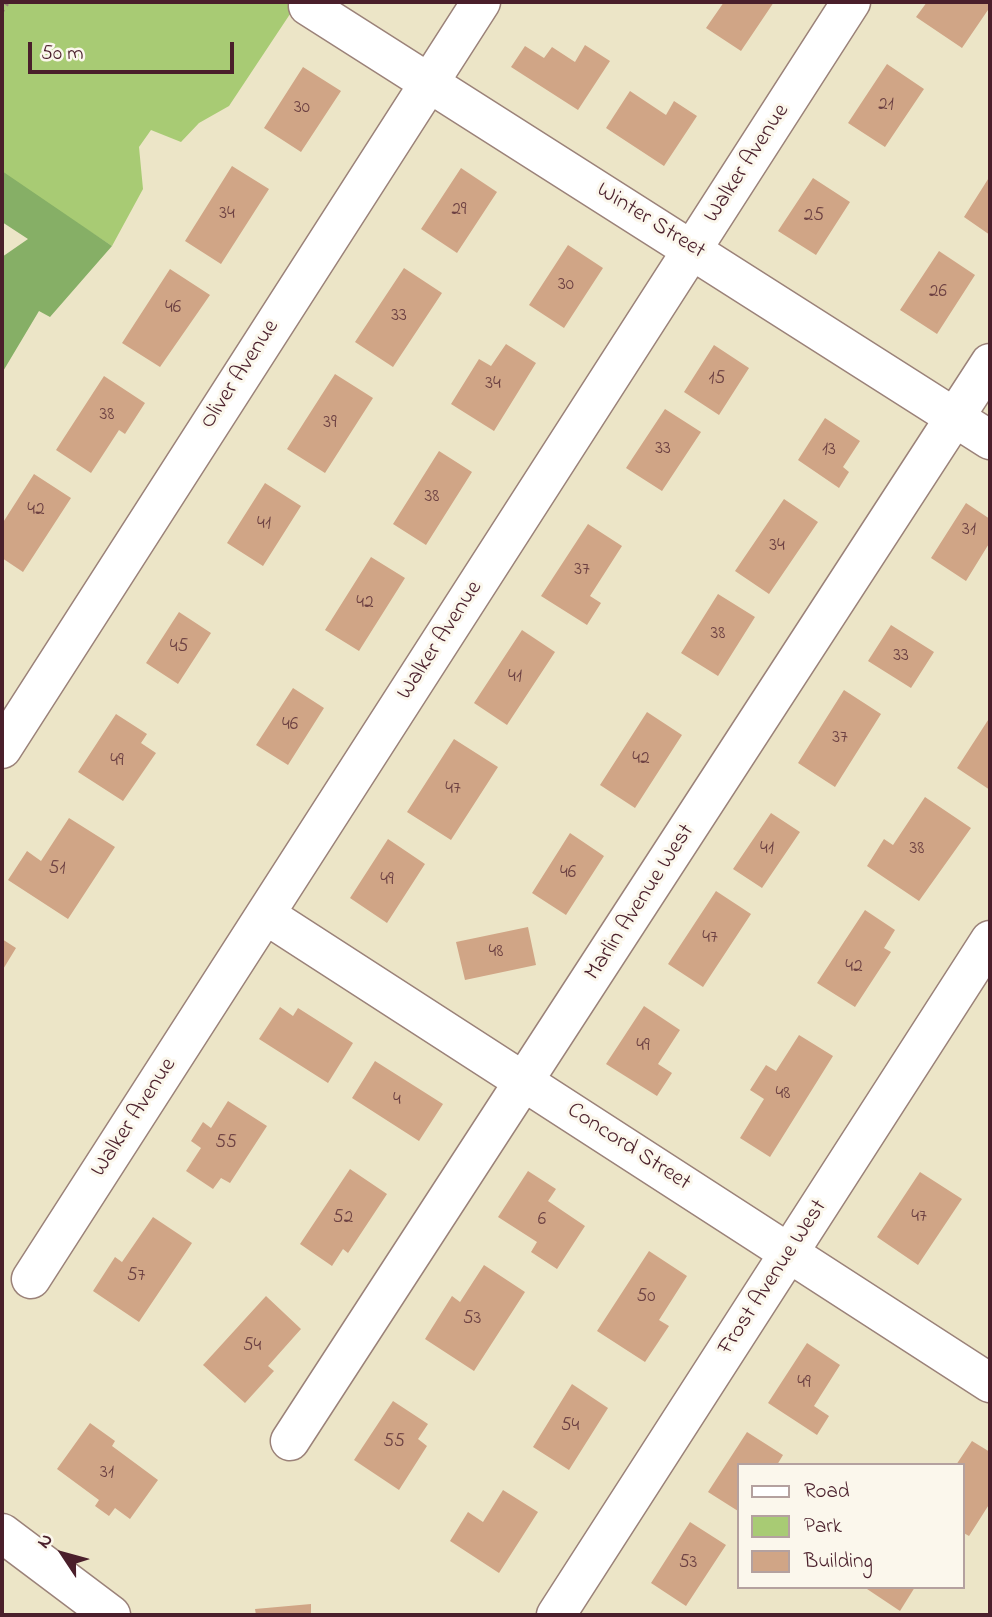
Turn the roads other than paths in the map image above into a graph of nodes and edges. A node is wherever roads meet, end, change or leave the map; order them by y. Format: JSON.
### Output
{"nodes":[{"id":1,"x":481,"y":2,"type":"edge"},
{"id":2,"x":851,"y":2,"type":"edge"},
{"id":3,"x":308,"y":6,"type":"dead end"},
{"id":4,"x":429,"y":83,"type":"junction"},
{"id":5,"x":693,"y":250,"type":"junction"},
{"id":6,"x":990,"y":363,"type":"edge"},
{"id":7,"x":955,"y":418,"type":"junction"},
{"id":8,"x":990,"y":440,"type":"edge"},
{"id":9,"x":2,"y":749,"type":"edge"},
{"id":10,"x":265,"y":915,"type":"junction"},
{"id":11,"x":990,"y":940,"type":"edge"},
{"id":12,"x":524,"y":1082,"type":"junction"},
{"id":13,"x":790,"y":1252,"type":"junction"},
{"id":14,"x":31,"y":1279,"type":"dead end"},
{"id":15,"x":990,"y":1383,"type":"edge"},
{"id":16,"x":290,"y":1441,"type":"dead end"},
{"id":17,"x":2,"y":1533,"type":"edge"},
{"id":18,"x":111,"y":1615,"type":"edge"},
{"id":19,"x":556,"y":1615,"type":"edge"}],
"edges":[{"from":1,"to":4,"type":"street","name":"Oliver Avenue"},
{"from":2,"to":5,"type":"street","name":"Walker Avenue"},
{"from":3,"to":4,"type":"street","name":"Winter Street"},
{"from":4,"to":5,"type":"street","name":"Winter Street"},
{"from":4,"to":9,"type":"street","name":"Oliver Avenue"},
{"from":5,"to":7,"type":"street","name":"Winter Street"},
{"from":5,"to":10,"type":"street","name":"Walker Avenue"},
{"from":6,"to":7,"type":"street","name":"Marlin Avenue West"},
{"from":7,"to":8,"type":"street","name":"Winter Street"},
{"from":7,"to":12,"type":"street","name":"Marlin Avenue West"},
{"from":10,"to":12,"type":"street","name":"Concord Street"},
{"from":10,"to":14,"type":"street","name":"Walker Avenue"},
{"from":11,"to":13,"type":"street","name":"Frost Avenue West"},
{"from":12,"to":13,"type":"street","name":"Concord Street"},
{"from":12,"to":16,"type":"street","name":"Marlin Avenue West"},
{"from":13,"to":15,"type":"street","name":"Concord Street"},
{"from":13,"to":19,"type":"street","name":"Frost Avenue West"},
{"from":17,"to":18,"type":"street"}]}
